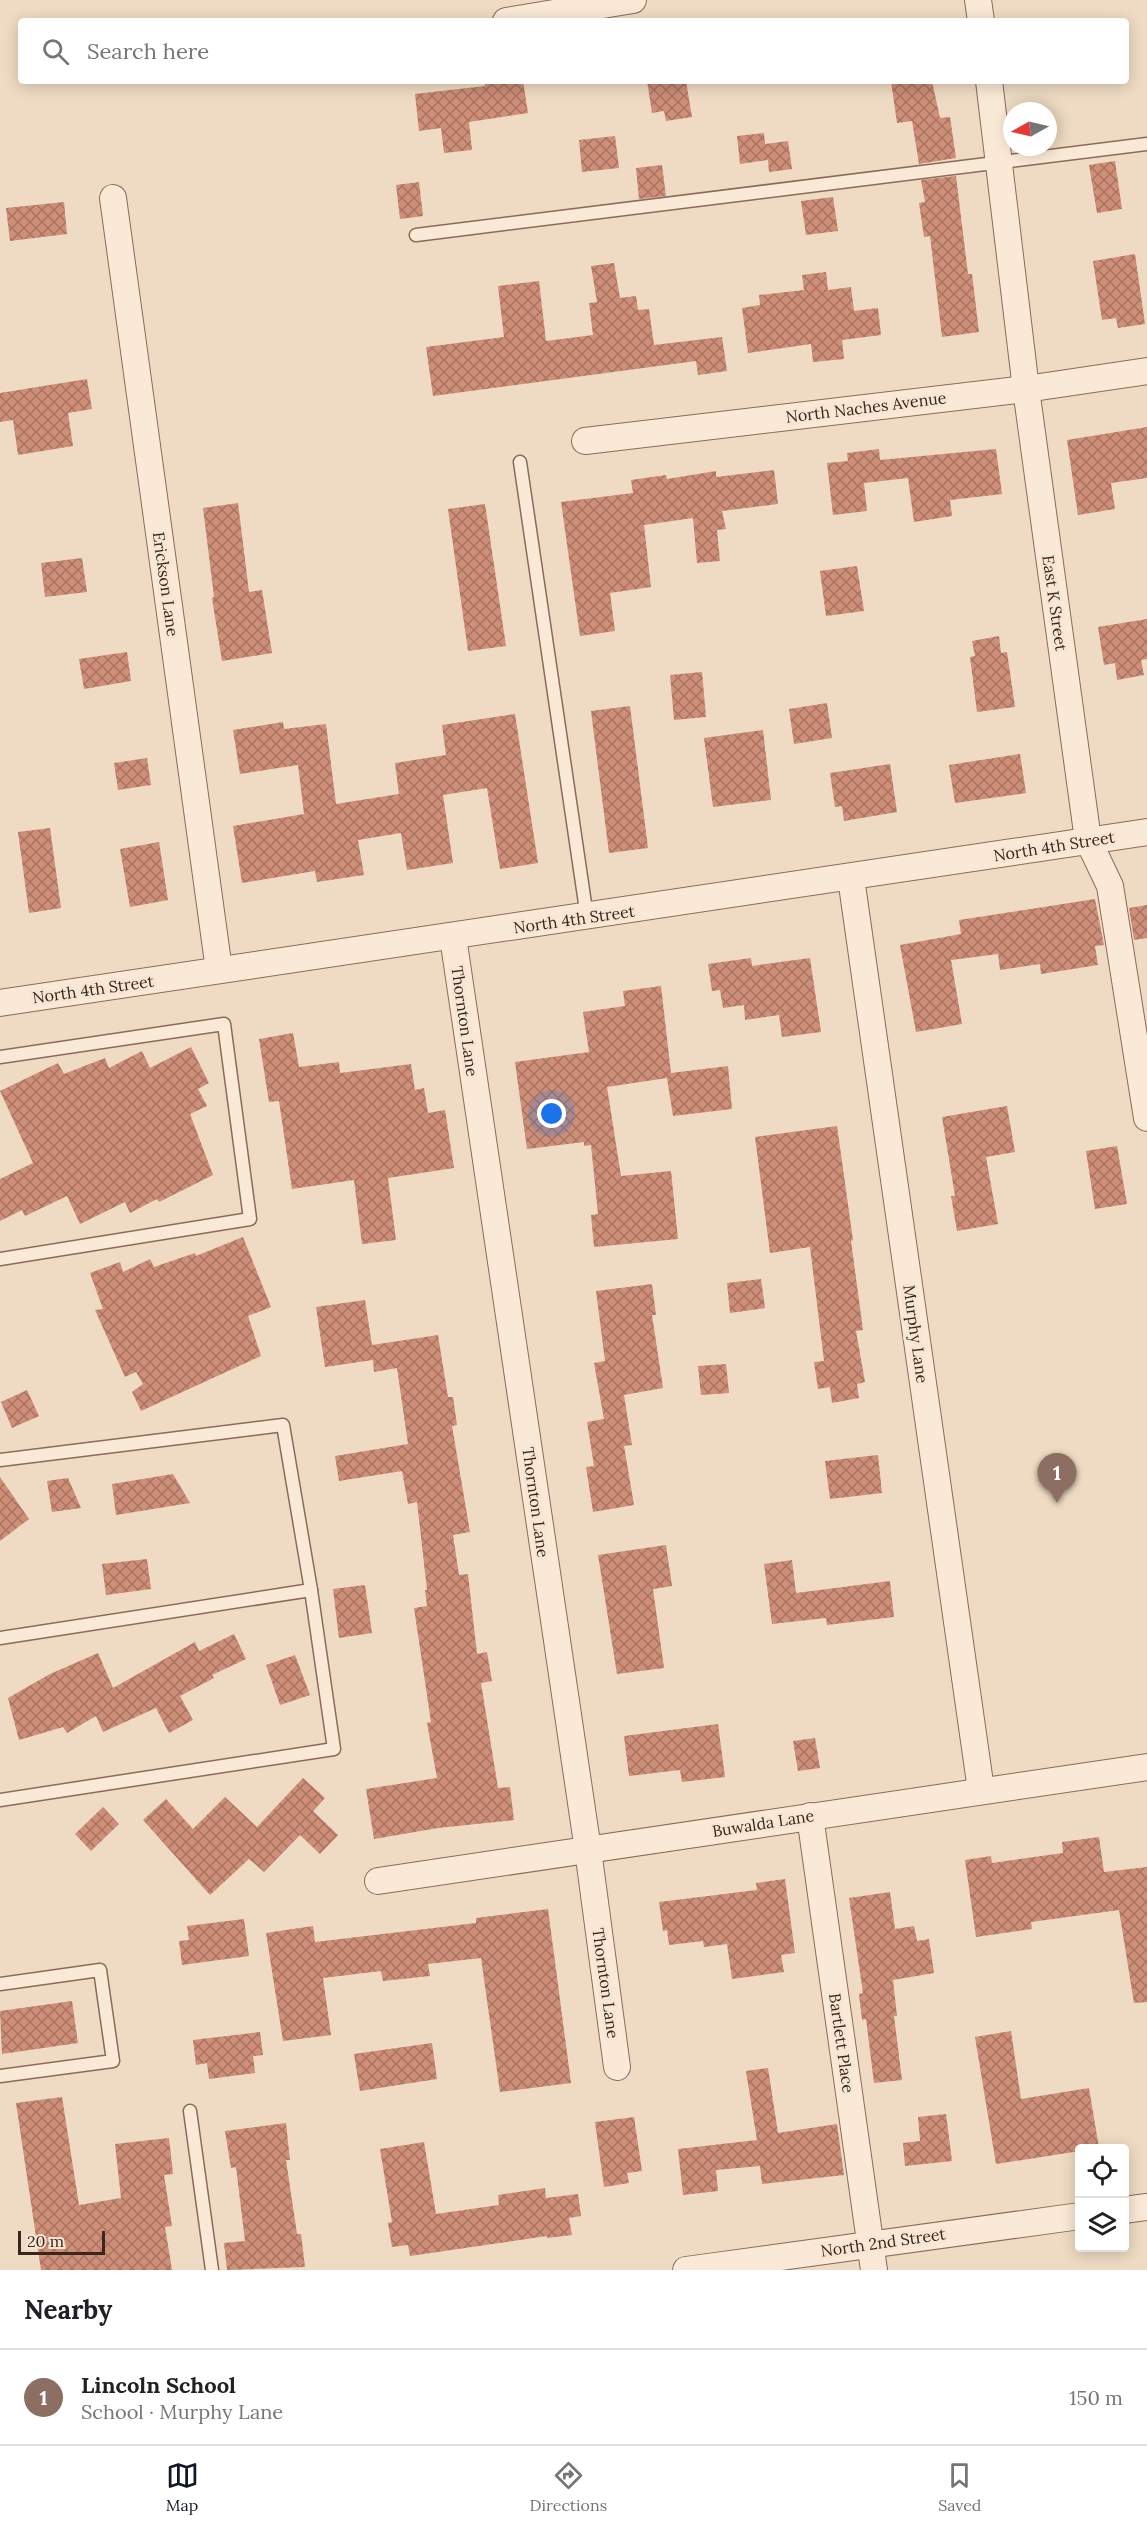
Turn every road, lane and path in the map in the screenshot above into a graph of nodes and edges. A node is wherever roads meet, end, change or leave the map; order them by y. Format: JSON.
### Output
{"nodes":[{"id":1,"x":633,"y":0,"type":"edge"},
{"id":2,"x":978,"y":0,"type":"edge"},
{"id":3,"x":524,"y":18,"type":"edge"},
{"id":4,"x":981,"y":18,"type":"edge"},
{"id":5,"x":989,"y":84,"type":"edge"},
{"id":6,"x":1147,"y":144,"type":"edge"},
{"id":7,"x":999,"y":162,"type":"junction"},
{"id":8,"x":113,"y":198,"type":"dead end"},
{"id":9,"x":416,"y":235,"type":"dead end"},
{"id":10,"x":1147,"y":371,"type":"edge"},
{"id":11,"x":1026,"y":389,"type":"junction"},
{"id":12,"x":585,"y":441,"type":"dead end"},
{"id":13,"x":520,"y":462,"type":"dead end"},
{"id":14,"x":1147,"y":832,"type":"edge"},
{"id":15,"x":1088,"y":840,"type":"junction"},
{"id":16,"x":851,"y":878,"type":"junction"},
{"id":17,"x":587,"y":917,"type":"junction"},
{"id":18,"x":453,"y":937,"type":"junction"},
{"id":19,"x":219,"y":970,"type":"junction"},
{"id":20,"x":0,"y":1003,"type":"edge"},
{"id":21,"x":0,"y":1057,"type":"edge"},
{"id":22,"x":1142,"y":1061,"type":"edge"},
{"id":23,"x":1147,"y":1119,"type":"edge"},
{"id":24,"x":0,"y":1259,"type":"edge"},
{"id":25,"x":0,"y":1460,"type":"edge"},
{"id":26,"x":311,"y":1590,"type":"junction"},
{"id":27,"x":0,"y":1638,"type":"edge"},
{"id":28,"x":1147,"y":1767,"type":"edge"},
{"id":29,"x":981,"y":1790,"type":"junction"},
{"id":30,"x":0,"y":1800,"type":"edge"},
{"id":31,"x":810,"y":1816,"type":"junction"},
{"id":32,"x":588,"y":1850,"type":"junction"},
{"id":33,"x":378,"y":1881,"type":"dead end"},
{"id":34,"x":0,"y":1984,"type":"edge"},
{"id":35,"x":617,"y":2067,"type":"dead end"},
{"id":36,"x":0,"y":2076,"type":"edge"},
{"id":37,"x":190,"y":2111,"type":"dead end"},
{"id":38,"x":1147,"y":2207,"type":"edge"},
{"id":39,"x":1129,"y":2209,"type":"edge"},
{"id":40,"x":1075,"y":2217,"type":"edge"},
{"id":41,"x":870,"y":2243,"type":"junction"},
{"id":42,"x":212,"y":2270,"type":"edge"},
{"id":43,"x":686,"y":2270,"type":"edge"},
{"id":44,"x":874,"y":2270,"type":"edge"}],
"edges":[{"from":1,"to":3,"type":"street"},
{"from":2,"to":4,"type":"street"},
{"from":5,"to":7,"type":"street","name":"East K Street"},
{"from":6,"to":7,"type":"lane"},
{"from":7,"to":9,"type":"lane"},
{"from":7,"to":11,"type":"street","name":"East K Street"},
{"from":8,"to":19,"type":"street","name":"Erickson Lane"},
{"from":10,"to":11,"type":"street","name":"North Naches Avenue"},
{"from":11,"to":12,"type":"street","name":"North Naches Avenue"},
{"from":11,"to":15,"type":"street","name":"East K Street"},
{"from":13,"to":17,"type":"lane"},
{"from":14,"to":15,"type":"street","name":"North 4th Street"},
{"from":15,"to":16,"type":"street","name":"North 4th Street"},
{"from":15,"to":22,"type":"street","name":"East K Street"},
{"from":16,"to":17,"type":"street","name":"North 4th Street"},
{"from":16,"to":29,"type":"street","name":"Murphy Lane"},
{"from":17,"to":18,"type":"street","name":"North 4th Street"},
{"from":18,"to":19,"type":"street","name":"North 4th Street"},
{"from":18,"to":32,"type":"street","name":"Thornton Lane"},
{"from":19,"to":20,"type":"street","name":"North 4th Street"},
{"from":21,"to":24,"type":"lane"},
{"from":22,"to":23,"type":"street","name":"East K Street"},
{"from":25,"to":26,"type":"lane"},
{"from":26,"to":27,"type":"lane"},
{"from":26,"to":30,"type":"lane"},
{"from":28,"to":29,"type":"street","name":"Buwalda Lane"},
{"from":29,"to":31,"type":"street","name":"Buwalda Lane"},
{"from":31,"to":32,"type":"street","name":"Buwalda Lane"},
{"from":31,"to":41,"type":"street","name":"Bartlett Place"},
{"from":32,"to":33,"type":"street","name":"Buwalda Lane"},
{"from":32,"to":35,"type":"street","name":"Thornton Lane"},
{"from":34,"to":36,"type":"lane"},
{"from":37,"to":42,"type":"lane"},
{"from":38,"to":39,"type":"street"},
{"from":40,"to":41,"type":"street","name":"North 2nd Street"},
{"from":41,"to":43,"type":"street","name":"North 2nd Street"},
{"from":41,"to":44,"type":"street","name":"Bartlett Place"}]}
